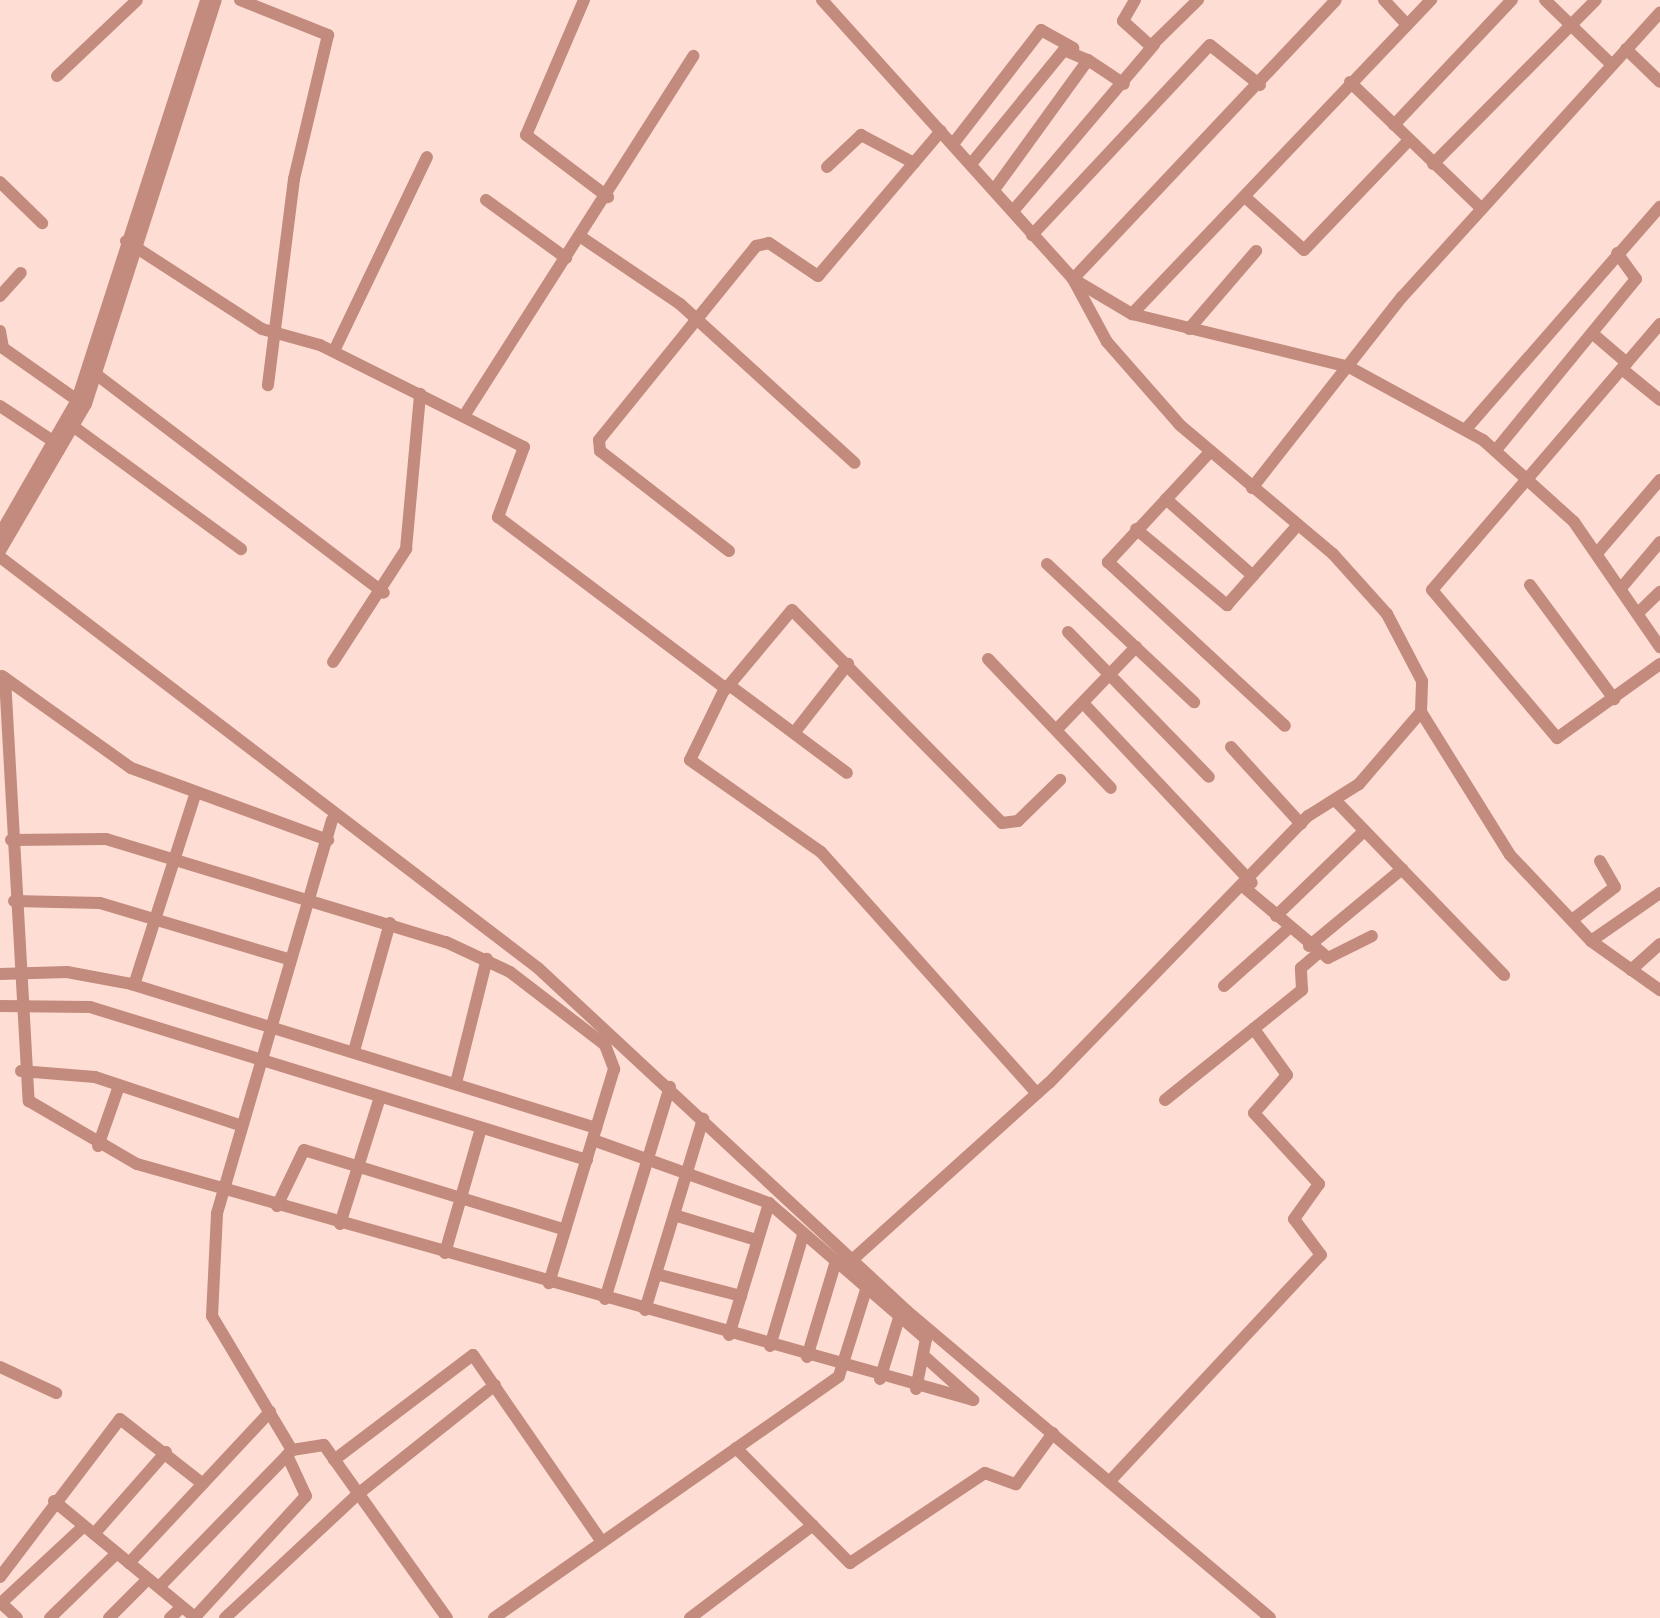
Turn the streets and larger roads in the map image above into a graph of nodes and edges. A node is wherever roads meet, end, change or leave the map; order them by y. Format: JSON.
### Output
{"nodes":[{"id":1,"x":137,"y":0,"type":"edge"},
{"id":2,"x":206,"y":0,"type":"edge"},
{"id":3,"x":216,"y":0,"type":"edge"},
{"id":4,"x":240,"y":0,"type":"edge"},
{"id":5,"x":584,"y":0,"type":"edge"},
{"id":6,"x":822,"y":0,"type":"edge"},
{"id":7,"x":1135,"y":0,"type":"edge"},
{"id":8,"x":1198,"y":0,"type":"edge"},
{"id":9,"x":1336,"y":0,"type":"edge"},
{"id":10,"x":1384,"y":0,"type":"edge"},
{"id":11,"x":1431,"y":0,"type":"edge"},
{"id":12,"x":1512,"y":0,"type":"edge"},
{"id":13,"x":1545,"y":0,"type":"edge"},
{"id":14,"x":1596,"y":0,"type":"edge"},
{"id":15,"x":1660,"y":12,"type":"edge"},
{"id":16,"x":1408,"y":24,"type":"junction"},
{"id":17,"x":1571,"y":27,"type":"junction"},
{"id":18,"x":1154,"y":45,"type":"junction"},
{"id":19,"x":1073,"y":48,"type":"junction"},
{"id":20,"x":1626,"y":49,"type":"junction"},
{"id":21,"x":693,"y":56,"type":"dead end"},
{"id":22,"x":1088,"y":60,"type":"junction"},
{"id":23,"x":1612,"y":65,"type":"junction"},
{"id":24,"x":57,"y":76,"type":"dead end"},
{"id":25,"x":1350,"y":82,"type":"junction"},
{"id":26,"x":1660,"y":82,"type":"edge"},
{"id":27,"x":1124,"y":84,"type":"junction"},
{"id":28,"x":1260,"y":85,"type":"junction"},
{"id":29,"x":1394,"y":125,"type":"junction"},
{"id":30,"x":941,"y":131,"type":"junction"},
{"id":31,"x":1410,"y":140,"type":"junction"},
{"id":32,"x":953,"y":144,"type":"junction"},
{"id":33,"x":427,"y":156,"type":"dead end"},
{"id":34,"x":914,"y":163,"type":"junction"},
{"id":35,"x":972,"y":164,"type":"junction"},
{"id":36,"x":1433,"y":164,"type":"junction"},
{"id":37,"x":826,"y":166,"type":"dead end"},
{"id":38,"x":1,"y":186,"type":"edge"},
{"id":39,"x":994,"y":190,"type":"junction"},
{"id":40,"x":608,"y":197,"type":"junction"},
{"id":41,"x":1244,"y":197,"type":"junction"},
{"id":42,"x":486,"y":200,"type":"dead end"},
{"id":43,"x":1481,"y":208,"type":"junction"},
{"id":44,"x":1013,"y":211,"type":"junction"},
{"id":45,"x":1658,"y":212,"type":"edge"},
{"id":46,"x":42,"y":223,"type":"dead end"},
{"id":47,"x":1032,"y":235,"type":"junction"},
{"id":48,"x":581,"y":236,"type":"junction"},
{"id":49,"x":130,"y":244,"type":"junction"},
{"id":50,"x":1256,"y":251,"type":"dead end"},
{"id":51,"x":1617,"y":253,"type":"junction"},
{"id":52,"x":566,"y":258,"type":"junction"},
{"id":53,"x":21,"y":273,"type":"dead end"},
{"id":54,"x":1072,"y":279,"type":"junction"},
{"id":55,"x":0,"y":296,"type":"edge"},
{"id":56,"x":1132,"y":314,"type":"junction"},
{"id":57,"x":697,"y":320,"type":"junction"},
{"id":58,"x":1189,"y":330,"type":"junction"},
{"id":59,"x":0,"y":331,"type":"edge"},
{"id":60,"x":1592,"y":333,"type":"junction"},
{"id":61,"x":272,"y":334,"type":"junction"},
{"id":62,"x":1657,"y":334,"type":"edge"},
{"id":63,"x":334,"y":352,"type":"junction"},
{"id":64,"x":1624,"y":366,"type":"junction"},
{"id":65,"x":1349,"y":367,"type":"junction"},
{"id":66,"x":97,"y":375,"type":"junction"},
{"id":67,"x":268,"y":385,"type":"dead end"},
{"id":68,"x":420,"y":394,"type":"junction"},
{"id":69,"x":78,"y":400,"type":"junction"},
{"id":70,"x":1660,"y":400,"type":"edge"},
{"id":71,"x":0,"y":406,"type":"edge"},
{"id":72,"x":464,"y":416,"type":"junction"},
{"id":73,"x":72,"y":425,"type":"junction"},
{"id":74,"x":1466,"y":429,"type":"junction"},
{"id":75,"x":56,"y":443,"type":"junction"},
{"id":76,"x":1496,"y":450,"type":"junction"},
{"id":77,"x":1210,"y":452,"type":"junction"},
{"id":78,"x":855,"y":463,"type":"dead end"},
{"id":79,"x":1530,"y":476,"type":"junction"},
{"id":80,"x":1660,"y":480,"type":"edge"},
{"id":81,"x":1252,"y":488,"type":"junction"},
{"id":82,"x":1166,"y":498,"type":"junction"},
{"id":83,"x":1297,"y":526,"type":"junction"},
{"id":84,"x":1136,"y":529,"type":"junction"},
{"id":85,"x":0,"y":534,"type":"edge"},
{"id":86,"x":1660,"y":542,"type":"edge"},
{"id":87,"x":241,"y":549,"type":"dead end"},
{"id":88,"x":729,"y":550,"type":"dead end"},
{"id":89,"x":1598,"y":552,"type":"junction"},
{"id":90,"x":0,"y":554,"type":"edge"},
{"id":91,"x":1047,"y":564,"type":"dead end"},
{"id":92,"x":1254,"y":576,"type":"junction"},
{"id":93,"x":1530,"y":585,"type":"dead end"},
{"id":94,"x":1622,"y":587,"type":"junction"},
{"id":95,"x":1660,"y":592,"type":"edge"},
{"id":96,"x":384,"y":593,"type":"junction"},
{"id":97,"x":1638,"y":612,"type":"junction"},
{"id":98,"x":1068,"y":632,"type":"dead end"},
{"id":99,"x":1660,"y":647,"type":"edge"},
{"id":100,"x":1136,"y":648,"type":"junction"},
{"id":101,"x":988,"y":658,"type":"dead end"},
{"id":102,"x":333,"y":662,"type":"dead end"},
{"id":103,"x":848,"y":664,"type":"junction"},
{"id":104,"x":1660,"y":664,"type":"edge"},
{"id":105,"x":2,"y":676,"type":"edge"},
{"id":106,"x":1110,"y":676,"type":"junction"},
{"id":107,"x":727,"y":688,"type":"junction"},
{"id":108,"x":1614,"y":699,"type":"junction"},
{"id":109,"x":1194,"y":702,"type":"dead end"},
{"id":110,"x":1084,"y":704,"type":"junction"},
{"id":111,"x":1420,"y":712,"type":"junction"},
{"id":112,"x":1284,"y":726,"type":"dead end"},
{"id":113,"x":1057,"y":729,"type":"junction"},
{"id":114,"x":794,"y":734,"type":"junction"},
{"id":115,"x":1231,"y":747,"type":"dead end"},
{"id":116,"x":847,"y":773,"type":"dead end"},
{"id":117,"x":1208,"y":778,"type":"dead end"},
{"id":118,"x":1060,"y":780,"type":"dead end"},
{"id":119,"x":1111,"y":788,"type":"dead end"},
{"id":120,"x":195,"y":796,"type":"junction"},
{"id":121,"x":1336,"y":801,"type":"junction"},
{"id":122,"x":332,"y":820,"type":"dead end"},
{"id":123,"x":1301,"y":824,"type":"junction"},
{"id":124,"x":1360,"y":836,"type":"junction"},
{"id":125,"x":11,"y":840,"type":"junction"},
{"id":126,"x":328,"y":840,"type":"junction"},
{"id":127,"x":176,"y":859,"type":"junction"},
{"id":128,"x":1600,"y":861,"type":"dead end"},
{"id":129,"x":1402,"y":869,"type":"junction"},
{"id":130,"x":1249,"y":886,"type":"junction"},
{"id":131,"x":1660,"y":893,"type":"edge"},
{"id":132,"x":311,"y":900,"type":"junction"},
{"id":133,"x":14,"y":901,"type":"junction"},
{"id":134,"x":1276,"y":916,"type":"junction"},
{"id":135,"x":156,"y":920,"type":"junction"},
{"id":136,"x":1572,"y":920,"type":"junction"},
{"id":137,"x":390,"y":923,"type":"junction"},
{"id":138,"x":1289,"y":928,"type":"junction"},
{"id":139,"x":1372,"y":936,"type":"dead end"},
{"id":140,"x":1592,"y":942,"type":"junction"},
{"id":141,"x":1660,"y":944,"type":"edge"},
{"id":142,"x":1313,"y":950,"type":"junction"},
{"id":143,"x":487,"y":959,"type":"junction"},
{"id":144,"x":290,"y":960,"type":"junction"},
{"id":145,"x":1631,"y":970,"type":"junction"},
{"id":146,"x":0,"y":974,"type":"edge"},
{"id":147,"x":17,"y":974,"type":"junction"},
{"id":148,"x":1504,"y":975,"type":"dead end"},
{"id":149,"x":134,"y":985,"type":"junction"},
{"id":150,"x":1224,"y":986,"type":"dead end"},
{"id":151,"x":1660,"y":990,"type":"edge"},
{"id":152,"x":0,"y":1006,"type":"edge"},
{"id":153,"x":18,"y":1006,"type":"junction"},
{"id":154,"x":271,"y":1025,"type":"junction"},
{"id":155,"x":1254,"y":1029,"type":"junction"},
{"id":156,"x":354,"y":1051,"type":"junction"},
{"id":157,"x":261,"y":1061,"type":"junction"},
{"id":158,"x":21,"y":1071,"type":"junction"},
{"id":159,"x":456,"y":1083,"type":"junction"},
{"id":160,"x":119,"y":1086,"type":"junction"},
{"id":161,"x":670,"y":1087,"type":"junction"},
{"id":162,"x":1037,"y":1094,"type":"junction"},
{"id":163,"x":380,"y":1097,"type":"junction"},
{"id":164,"x":1165,"y":1100,"type":"dead end"},
{"id":165,"x":703,"y":1119,"type":"junction"},
{"id":166,"x":242,"y":1126,"type":"junction"},
{"id":167,"x":481,"y":1128,"type":"junction"},
{"id":168,"x":594,"y":1134,"type":"junction"},
{"id":169,"x":98,"y":1146,"type":"junction"},
{"id":170,"x":647,"y":1158,"type":"junction"},
{"id":171,"x":586,"y":1160,"type":"junction"},
{"id":172,"x":358,"y":1167,"type":"junction"},
{"id":173,"x":687,"y":1171,"type":"junction"},
{"id":174,"x":223,"y":1191,"type":"junction"},
{"id":175,"x":460,"y":1198,"type":"junction"},
{"id":176,"x":768,"y":1202,"type":"junction"},
{"id":177,"x":277,"y":1206,"type":"junction"},
{"id":178,"x":674,"y":1214,"type":"junction"},
{"id":179,"x":340,"y":1224,"type":"junction"},
{"id":180,"x":565,"y":1230,"type":"junction"},
{"id":181,"x":803,"y":1235,"type":"junction"},
{"id":182,"x":758,"y":1240,"type":"junction"},
{"id":183,"x":445,"y":1253,"type":"junction"},
{"id":184,"x":851,"y":1261,"type":"junction"},
{"id":185,"x":835,"y":1264,"type":"junction"},
{"id":186,"x":656,"y":1274,"type":"junction"},
{"id":187,"x":870,"y":1278,"type":"junction"},
{"id":188,"x":549,"y":1283,"type":"junction"},
{"id":189,"x":865,"y":1292,"type":"junction"},
{"id":190,"x":741,"y":1296,"type":"junction"},
{"id":191,"x":605,"y":1299,"type":"junction"},
{"id":192,"x":645,"y":1310,"type":"junction"},
{"id":193,"x":899,"y":1318,"type":"junction"},
{"id":194,"x":729,"y":1335,"type":"junction"},
{"id":195,"x":770,"y":1346,"type":"junction"},
{"id":196,"x":807,"y":1357,"type":"junction"},
{"id":197,"x":925,"y":1357,"type":"junction"},
{"id":198,"x":0,"y":1367,"type":"edge"},
{"id":199,"x":844,"y":1368,"type":"junction"},
{"id":200,"x":880,"y":1379,"type":"junction"},
{"id":201,"x":495,"y":1385,"type":"junction"},
{"id":202,"x":916,"y":1388,"type":"junction"},
{"id":203,"x":56,"y":1393,"type":"dead end"},
{"id":204,"x":270,"y":1412,"type":"junction"},
{"id":205,"x":1053,"y":1433,"type":"junction"},
{"id":206,"x":736,"y":1448,"type":"junction"},
{"id":207,"x":166,"y":1452,"type":"junction"},
{"id":208,"x":290,"y":1452,"type":"junction"},
{"id":209,"x":334,"y":1460,"type":"junction"},
{"id":210,"x":1110,"y":1482,"type":"junction"},
{"id":211,"x":203,"y":1484,"type":"junction"},
{"id":212,"x":358,"y":1494,"type":"junction"},
{"id":213,"x":54,"y":1502,"type":"junction"},
{"id":214,"x":813,"y":1526,"type":"junction"},
{"id":215,"x":89,"y":1530,"type":"junction"},
{"id":216,"x":602,"y":1542,"type":"junction"},
{"id":217,"x":117,"y":1553,"type":"junction"},
{"id":218,"x":129,"y":1563,"type":"junction"},
{"id":219,"x":0,"y":1577,"type":"edge"},
{"id":220,"x":153,"y":1583,"type":"junction"},
{"id":221,"x":1,"y":1603,"type":"edge"},
{"id":222,"x":182,"y":1606,"type":"junction"},
{"id":223,"x":17,"y":1618,"type":"edge"},
{"id":224,"x":50,"y":1618,"type":"edge"},
{"id":225,"x":109,"y":1618,"type":"edge"},
{"id":226,"x":170,"y":1618,"type":"edge"},
{"id":227,"x":195,"y":1618,"type":"edge"},
{"id":228,"x":225,"y":1618,"type":"edge"},
{"id":229,"x":447,"y":1618,"type":"edge"},
{"id":230,"x":494,"y":1618,"type":"edge"},
{"id":231,"x":690,"y":1618,"type":"edge"},
{"id":232,"x":1270,"y":1618,"type":"edge"}],
"edges":[{"from":1,"to":24,"type":"street"},
{"from":2,"to":49,"type":"street"},
{"from":3,"to":49,"type":"street"},
{"from":4,"to":61,"type":"street"},
{"from":5,"to":40,"type":"street"},
{"from":6,"to":30,"type":"street"},
{"from":7,"to":18,"type":"street"},
{"from":8,"to":18,"type":"street"},
{"from":9,"to":28,"type":"street"},
{"from":10,"to":16,"type":"street"},
{"from":11,"to":16,"type":"street"},
{"from":12,"to":29,"type":"street"},
{"from":13,"to":17,"type":"street"},
{"from":14,"to":17,"type":"street"},
{"from":15,"to":20,"type":"street"},
{"from":16,"to":25,"type":"street"},
{"from":17,"to":23,"type":"street"},
{"from":17,"to":36,"type":"street"},
{"from":18,"to":27,"type":"street"},
{"from":19,"to":22,"type":"street"},
{"from":19,"to":32,"type":"street"},
{"from":19,"to":35,"type":"street"},
{"from":20,"to":23,"type":"street"},
{"from":20,"to":26,"type":"street"},
{"from":21,"to":40,"type":"street"},
{"from":22,"to":27,"type":"street"},
{"from":22,"to":39,"type":"street"},
{"from":23,"to":43,"type":"street"},
{"from":25,"to":29,"type":"street"},
{"from":25,"to":41,"type":"street"},
{"from":27,"to":44,"type":"street"},
{"from":28,"to":47,"type":"street"},
{"from":28,"to":54,"type":"street"},
{"from":29,"to":31,"type":"street"},
{"from":30,"to":32,"type":"street"},
{"from":30,"to":34,"type":"street"},
{"from":31,"to":36,"type":"street"},
{"from":31,"to":41,"type":"street"},
{"from":32,"to":35,"type":"street"},
{"from":33,"to":63,"type":"street"},
{"from":34,"to":37,"type":"street"},
{"from":34,"to":57,"type":"street"},
{"from":35,"to":39,"type":"street"},
{"from":36,"to":43,"type":"street"},
{"from":38,"to":46,"type":"street"},
{"from":39,"to":44,"type":"street"},
{"from":40,"to":48,"type":"street"},
{"from":41,"to":56,"type":"street"},
{"from":42,"to":52,"type":"street"},
{"from":43,"to":65,"type":"street"},
{"from":44,"to":47,"type":"street"},
{"from":45,"to":51,"type":"street"},
{"from":47,"to":54,"type":"street"},
{"from":48,"to":52,"type":"street"},
{"from":48,"to":57,"type":"street"},
{"from":49,"to":61,"type":"street"},
{"from":49,"to":66,"type":"street"},
{"from":49,"to":69,"type":"street"},
{"from":50,"to":58,"type":"street"},
{"from":51,"to":60,"type":"street"},
{"from":51,"to":74,"type":"street"},
{"from":52,"to":72,"type":"street"},
{"from":53,"to":55,"type":"street"},
{"from":54,"to":56,"type":"street"},
{"from":54,"to":77,"type":"street"},
{"from":56,"to":58,"type":"street"},
{"from":57,"to":78,"type":"street"},
{"from":57,"to":88,"type":"street"},
{"from":58,"to":65,"type":"street"},
{"from":59,"to":69,"type":"street"},
{"from":60,"to":64,"type":"street"},
{"from":60,"to":76,"type":"street"},
{"from":61,"to":63,"type":"street"},
{"from":61,"to":67,"type":"street"},
{"from":62,"to":64,"type":"street"},
{"from":63,"to":68,"type":"street"},
{"from":64,"to":70,"type":"street"},
{"from":64,"to":79,"type":"street"},
{"from":65,"to":74,"type":"street"},
{"from":65,"to":81,"type":"street"},
{"from":66,"to":73,"type":"street"},
{"from":66,"to":96,"type":"street"},
{"from":68,"to":72,"type":"street"},
{"from":68,"to":96,"type":"street"},
{"from":69,"to":73,"type":"street"},
{"from":71,"to":75,"type":"street"},
{"from":72,"to":107,"type":"street"},
{"from":73,"to":75,"type":"street"},
{"from":73,"to":87,"type":"street"},
{"from":73,"to":90,"type":"street"},
{"from":74,"to":76,"type":"street"},
{"from":75,"to":85,"type":"street"},
{"from":76,"to":79,"type":"street"},
{"from":77,"to":81,"type":"street"},
{"from":77,"to":82,"type":"street"},
{"from":79,"to":89,"type":"street"},
{"from":79,"to":108,"type":"street"},
{"from":80,"to":89,"type":"street"},
{"from":81,"to":83,"type":"street"},
{"from":82,"to":84,"type":"street"},
{"from":82,"to":92,"type":"street"},
{"from":83,"to":92,"type":"street"},
{"from":83,"to":111,"type":"street"},
{"from":84,"to":92,"type":"street"},
{"from":84,"to":112,"type":"street"},
{"from":86,"to":94,"type":"street"},
{"from":89,"to":94,"type":"street"},
{"from":90,"to":161,"type":"street"},
{"from":91,"to":100,"type":"street"},
{"from":93,"to":108,"type":"street"},
{"from":94,"to":97,"type":"street"},
{"from":95,"to":97,"type":"street"},
{"from":96,"to":102,"type":"street"},
{"from":97,"to":99,"type":"street"},
{"from":98,"to":106,"type":"street"},
{"from":100,"to":106,"type":"street"},
{"from":100,"to":109,"type":"street"},
{"from":101,"to":113,"type":"street"},
{"from":103,"to":107,"type":"street"},
{"from":103,"to":114,"type":"street"},
{"from":103,"to":118,"type":"street"},
{"from":104,"to":108,"type":"street"},
{"from":105,"to":120,"type":"street"},
{"from":105,"to":125,"type":"street"},
{"from":106,"to":110,"type":"street"},
{"from":106,"to":117,"type":"street"},
{"from":107,"to":114,"type":"street"},
{"from":107,"to":162,"type":"street"},
{"from":110,"to":113,"type":"street"},
{"from":110,"to":130,"type":"street"},
{"from":111,"to":121,"type":"street"},
{"from":111,"to":136,"type":"street"},
{"from":113,"to":119,"type":"street"},
{"from":114,"to":116,"type":"street"},
{"from":115,"to":123,"type":"street"},
{"from":120,"to":126,"type":"street"},
{"from":120,"to":127,"type":"street"},
{"from":121,"to":123,"type":"street"},
{"from":121,"to":124,"type":"street"},
{"from":122,"to":126,"type":"street"},
{"from":123,"to":130,"type":"street"},
{"from":124,"to":129,"type":"street"},
{"from":124,"to":134,"type":"street"},
{"from":125,"to":127,"type":"street"},
{"from":125,"to":133,"type":"street"},
{"from":126,"to":132,"type":"street"},
{"from":127,"to":132,"type":"street"},
{"from":127,"to":135,"type":"street"},
{"from":128,"to":136,"type":"street"},
{"from":129,"to":142,"type":"street"},
{"from":129,"to":148,"type":"street"},
{"from":130,"to":134,"type":"street"},
{"from":130,"to":162,"type":"street"},
{"from":131,"to":140,"type":"street"},
{"from":132,"to":137,"type":"street"},
{"from":132,"to":144,"type":"street"},
{"from":133,"to":135,"type":"street"},
{"from":133,"to":147,"type":"street"},
{"from":134,"to":138,"type":"street"},
{"from":135,"to":144,"type":"street"},
{"from":135,"to":149,"type":"street"},
{"from":136,"to":140,"type":"street"},
{"from":137,"to":143,"type":"street"},
{"from":137,"to":156,"type":"street"},
{"from":138,"to":142,"type":"street"},
{"from":138,"to":150,"type":"street"},
{"from":139,"to":142,"type":"street"},
{"from":140,"to":145,"type":"street"},
{"from":141,"to":145,"type":"street"},
{"from":142,"to":155,"type":"street"},
{"from":143,"to":159,"type":"street"},
{"from":143,"to":168,"type":"street"},
{"from":144,"to":154,"type":"street"},
{"from":145,"to":151,"type":"street"},
{"from":146,"to":147,"type":"street"},
{"from":147,"to":149,"type":"street"},
{"from":147,"to":153,"type":"street"},
{"from":149,"to":154,"type":"street"},
{"from":152,"to":153,"type":"street"},
{"from":153,"to":157,"type":"street"},
{"from":153,"to":158,"type":"street"},
{"from":154,"to":156,"type":"street"},
{"from":154,"to":157,"type":"street"},
{"from":155,"to":164,"type":"street"},
{"from":155,"to":210,"type":"street"},
{"from":156,"to":159,"type":"street"},
{"from":157,"to":163,"type":"street"},
{"from":157,"to":166,"type":"street"},
{"from":158,"to":160,"type":"street"},
{"from":158,"to":169,"type":"street"},
{"from":159,"to":168,"type":"street"},
{"from":160,"to":166,"type":"street"},
{"from":160,"to":169,"type":"street"},
{"from":161,"to":165,"type":"street"},
{"from":161,"to":170,"type":"street"},
{"from":162,"to":184,"type":"street"},
{"from":163,"to":167,"type":"street"},
{"from":163,"to":172,"type":"street"},
{"from":165,"to":173,"type":"street"},
{"from":165,"to":184,"type":"street"},
{"from":166,"to":174,"type":"street"},
{"from":167,"to":171,"type":"street"},
{"from":167,"to":175,"type":"street"},
{"from":168,"to":170,"type":"street"},
{"from":168,"to":171,"type":"street"},
{"from":169,"to":174,"type":"street"},
{"from":170,"to":173,"type":"street"},
{"from":170,"to":191,"type":"street"},
{"from":171,"to":180,"type":"street"},
{"from":172,"to":175,"type":"street"},
{"from":172,"to":177,"type":"street"},
{"from":172,"to":179,"type":"street"},
{"from":173,"to":176,"type":"street"},
{"from":173,"to":178,"type":"street"},
{"from":174,"to":177,"type":"street"},
{"from":174,"to":204,"type":"street"},
{"from":175,"to":180,"type":"street"},
{"from":175,"to":183,"type":"street"},
{"from":176,"to":181,"type":"street"},
{"from":176,"to":182,"type":"street"},
{"from":177,"to":179,"type":"street"},
{"from":178,"to":182,"type":"street"},
{"from":178,"to":186,"type":"street"},
{"from":179,"to":183,"type":"street"},
{"from":180,"to":188,"type":"street"},
{"from":181,"to":185,"type":"street"},
{"from":181,"to":195,"type":"street"},
{"from":182,"to":190,"type":"street"},
{"from":183,"to":188,"type":"street"},
{"from":184,"to":187,"type":"street"},
{"from":185,"to":189,"type":"street"},
{"from":185,"to":196,"type":"street"},
{"from":186,"to":190,"type":"street"},
{"from":186,"to":192,"type":"street"},
{"from":187,"to":189,"type":"street"},
{"from":187,"to":205,"type":"street"},
{"from":188,"to":191,"type":"street"},
{"from":189,"to":193,"type":"street"},
{"from":189,"to":199,"type":"street"},
{"from":190,"to":194,"type":"street"},
{"from":191,"to":192,"type":"street"},
{"from":192,"to":194,"type":"street"},
{"from":193,"to":197,"type":"street"},
{"from":193,"to":200,"type":"street"},
{"from":194,"to":195,"type":"street"},
{"from":195,"to":196,"type":"street"},
{"from":196,"to":199,"type":"street"},
{"from":197,"to":202,"type":"street"},
{"from":197,"to":202,"type":"street"},
{"from":198,"to":203,"type":"street"},
{"from":199,"to":200,"type":"street"},
{"from":199,"to":206,"type":"street"},
{"from":200,"to":202,"type":"street"},
{"from":201,"to":209,"type":"street"},
{"from":201,"to":212,"type":"street"},
{"from":201,"to":216,"type":"street"},
{"from":204,"to":208,"type":"street"},
{"from":204,"to":211,"type":"street"},
{"from":205,"to":210,"type":"street"},
{"from":205,"to":214,"type":"street"},
{"from":206,"to":214,"type":"street"},
{"from":206,"to":216,"type":"street"},
{"from":207,"to":211,"type":"street"},
{"from":207,"to":213,"type":"street"},
{"from":207,"to":215,"type":"street"},
{"from":208,"to":209,"type":"street"},
{"from":208,"to":220,"type":"street"},
{"from":208,"to":227,"type":"street"},
{"from":209,"to":212,"type":"street"},
{"from":210,"to":232,"type":"street"},
{"from":211,"to":218,"type":"street"},
{"from":212,"to":228,"type":"street"},
{"from":212,"to":229,"type":"street"},
{"from":213,"to":215,"type":"street"},
{"from":213,"to":219,"type":"street"},
{"from":214,"to":231,"type":"street"},
{"from":215,"to":217,"type":"street"},
{"from":215,"to":221,"type":"street"},
{"from":216,"to":230,"type":"street"},
{"from":217,"to":218,"type":"street"},
{"from":217,"to":224,"type":"street"},
{"from":218,"to":220,"type":"street"},
{"from":220,"to":222,"type":"street"},
{"from":220,"to":225,"type":"street"},
{"from":221,"to":223,"type":"street"},
{"from":222,"to":226,"type":"street"},
{"from":222,"to":227,"type":"street"}]}
